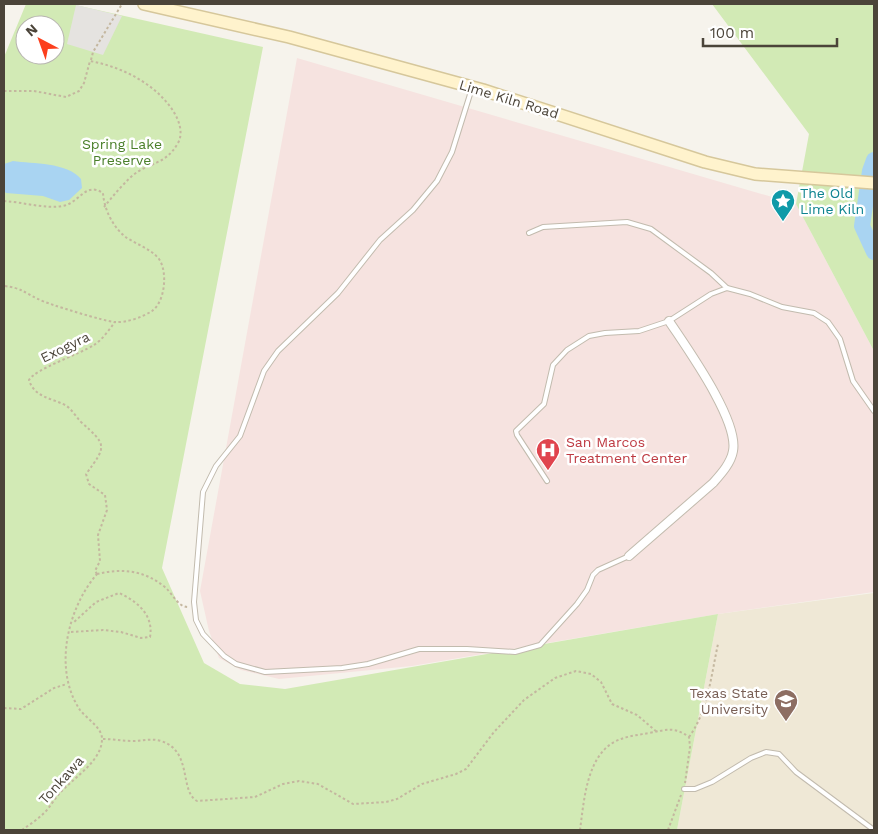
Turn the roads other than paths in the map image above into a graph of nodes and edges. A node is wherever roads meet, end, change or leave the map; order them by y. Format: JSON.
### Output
{"nodes":[{"id":1,"x":144,"y":4,"type":"edge"},
{"id":2,"x":472,"y":87,"type":"junction"},
{"id":3,"x":874,"y":183,"type":"edge"},
{"id":4,"x":529,"y":233,"type":"dead end"},
{"id":5,"x":727,"y":288,"type":"junction"},
{"id":6,"x":669,"y":321,"type":"junction"},
{"id":7,"x":874,"y":411,"type":"edge"},
{"id":8,"x":547,"y":481,"type":"dead end"},
{"id":9,"x":629,"y":556,"type":"joint"},
{"id":10,"x":684,"y":788,"type":"road end"},
{"id":11,"x":874,"y":830,"type":"edge"}],
"edges":[{"from":1,"to":2,"type":"street","name":"Lime Kiln Road"},
{"from":2,"to":3,"type":"street","name":"Lime Kiln Road"},
{"from":2,"to":9,"type":"lane"},
{"from":4,"to":5,"type":"lane"},
{"from":5,"to":6,"type":"lane"},
{"from":5,"to":7,"type":"lane"},
{"from":6,"to":8,"type":"lane"},
{"from":6,"to":9,"type":"street"},
{"from":10,"to":11,"type":"lane"}]}
